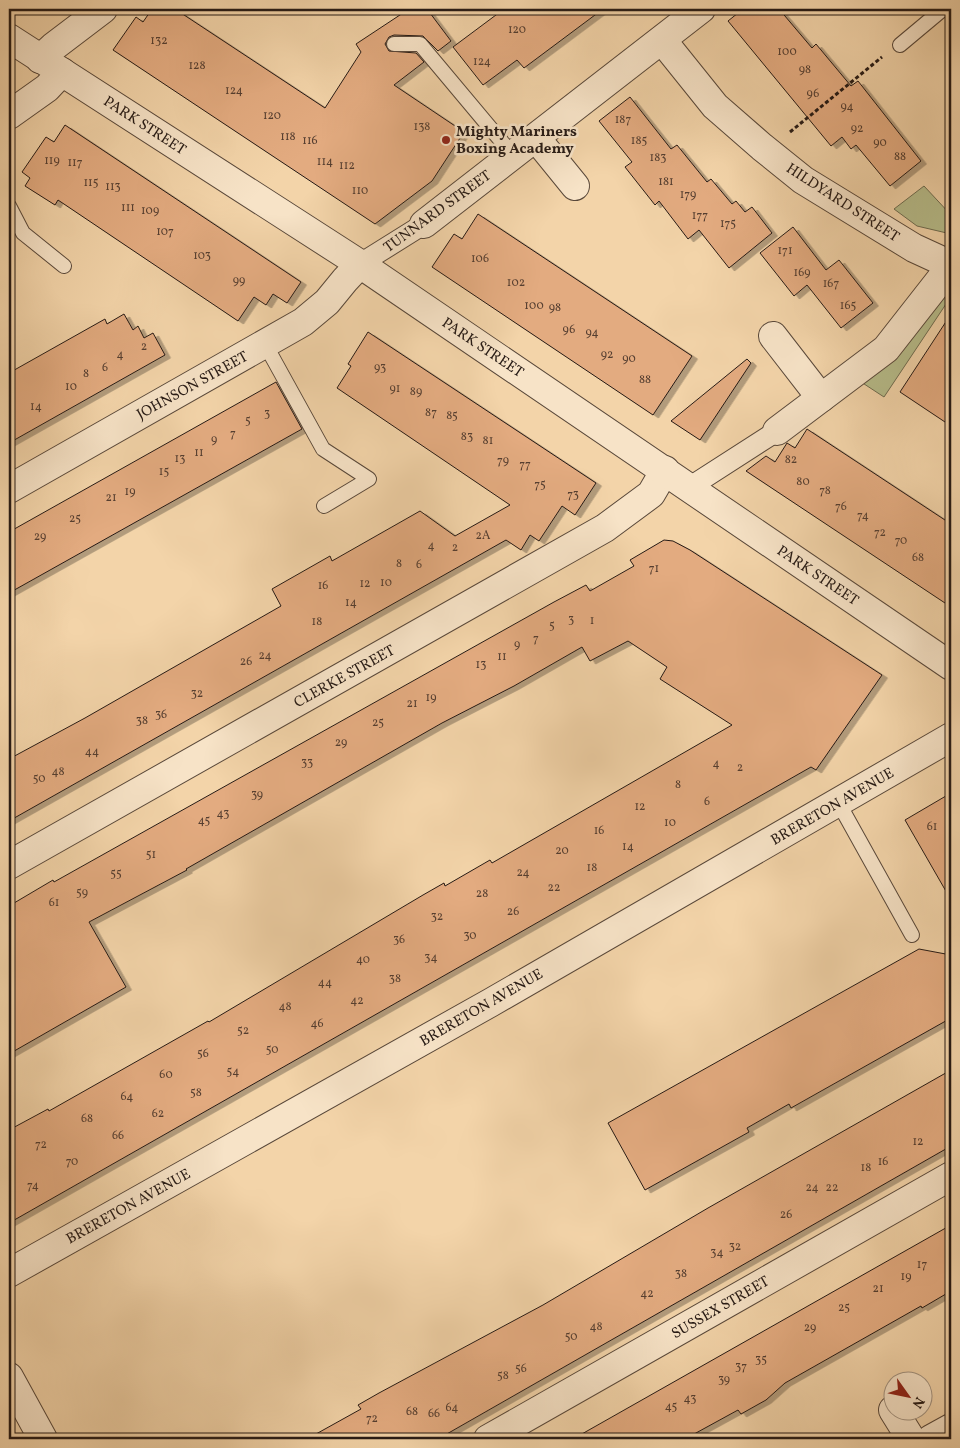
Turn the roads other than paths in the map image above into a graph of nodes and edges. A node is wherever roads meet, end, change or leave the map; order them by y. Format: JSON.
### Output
{"nodes":[{"id":1,"x":103,"y":9,"type":"edge"},
{"id":2,"x":701,"y":9,"type":"edge"},
{"id":3,"x":943,"y":9,"type":"edge"},
{"id":4,"x":9,"y":38,"type":"edge"},
{"id":5,"x":662,"y":40,"type":"junction"},
{"id":6,"x":394,"y":44,"type":"dead end"},
{"id":7,"x":900,"y":45,"type":"road end"},
{"id":8,"x":51,"y":66,"type":"junction"},
{"id":9,"x":9,"y":115,"type":"edge"},
{"id":10,"x":536,"y":138,"type":"junction"},
{"id":11,"x":514,"y":155,"type":"junction"},
{"id":12,"x":575,"y":186,"type":"dead end"},
{"id":13,"x":9,"y":206,"type":"edge"},
{"id":14,"x":424,"y":224,"type":"joint"},
{"id":15,"x":360,"y":264,"type":"junction"},
{"id":16,"x":64,"y":266,"type":"dead end"},
{"id":17,"x":951,"y":266,"type":"edge"},
{"id":18,"x":773,"y":336,"type":"dead end"},
{"id":19,"x":265,"y":344,"type":"junction"},
{"id":20,"x":821,"y":398,"type":"junction"},
{"id":21,"x":777,"y":431,"type":"joint"},
{"id":22,"x":665,"y":470,"type":"junction"},
{"id":23,"x":690,"y":487,"type":"junction"},
{"id":24,"x":9,"y":489,"type":"edge"},
{"id":25,"x":324,"y":506,"type":"dead end"},
{"id":26,"x":951,"y":666,"type":"edge"},
{"id":27,"x":951,"y":737,"type":"edge"},
{"id":28,"x":838,"y":802,"type":"junction"},
{"id":29,"x":9,"y":865,"type":"edge"},
{"id":30,"x":912,"y":935,"type":"dead end"},
{"id":31,"x":951,"y":1176,"type":"edge"},
{"id":32,"x":9,"y":1273,"type":"edge"},
{"id":33,"x":9,"y":1376,"type":"edge"},
{"id":34,"x":899,"y":1420,"type":"edge"},
{"id":35,"x":951,"y":1428,"type":"edge"},
{"id":36,"x":43,"y":1439,"type":"edge"},
{"id":37,"x":488,"y":1439,"type":"edge"},
{"id":38,"x":911,"y":1439,"type":"edge"},
{"id":39,"x":931,"y":1439,"type":"edge"}],
"edges":[{"from":1,"to":8,"type":"street"},
{"from":2,"to":5,"type":"street","name":"TUNNARD STREET"},
{"from":3,"to":7,"type":"lane"},
{"from":4,"to":8,"type":"street","name":"PARK STREET"},
{"from":5,"to":10,"type":"street","name":"TUNNARD STREET"},
{"from":5,"to":17,"type":"street","name":"HILDYARD STREET"},
{"from":6,"to":11,"type":"lane"},
{"from":8,"to":9,"type":"street"},
{"from":8,"to":15,"type":"street","name":"PARK STREET"},
{"from":10,"to":11,"type":"street","name":"TUNNARD STREET"},
{"from":10,"to":12,"type":"street"},
{"from":11,"to":14,"type":"street","name":"TUNNARD STREET"},
{"from":13,"to":16,"type":"lane"},
{"from":14,"to":15,"type":"street","name":"TUNNARD STREET"},
{"from":15,"to":19,"type":"street","name":"JOHNSON STREET"},
{"from":15,"to":22,"type":"street","name":"PARK STREET"},
{"from":17,"to":20,"type":"street"},
{"from":18,"to":20,"type":"street"},
{"from":19,"to":24,"type":"street","name":"JOHNSON STREET"},
{"from":19,"to":25,"type":"lane"},
{"from":20,"to":21,"type":"street"},
{"from":21,"to":23,"type":"street"},
{"from":22,"to":23,"type":"street","name":"PARK STREET"},
{"from":22,"to":29,"type":"street","name":"CLERKE STREET"},
{"from":23,"to":26,"type":"street","name":"PARK STREET"},
{"from":27,"to":28,"type":"street","name":"BRERETON AVENUE"},
{"from":28,"to":30,"type":"lane"},
{"from":28,"to":32,"type":"street","name":"BRERETON AVENUE"},
{"from":31,"to":37,"type":"street","name":"SUSSEX STREET"},
{"from":33,"to":36,"type":"street"},
{"from":34,"to":38,"type":"street"},
{"from":35,"to":39,"type":"street"}]}
